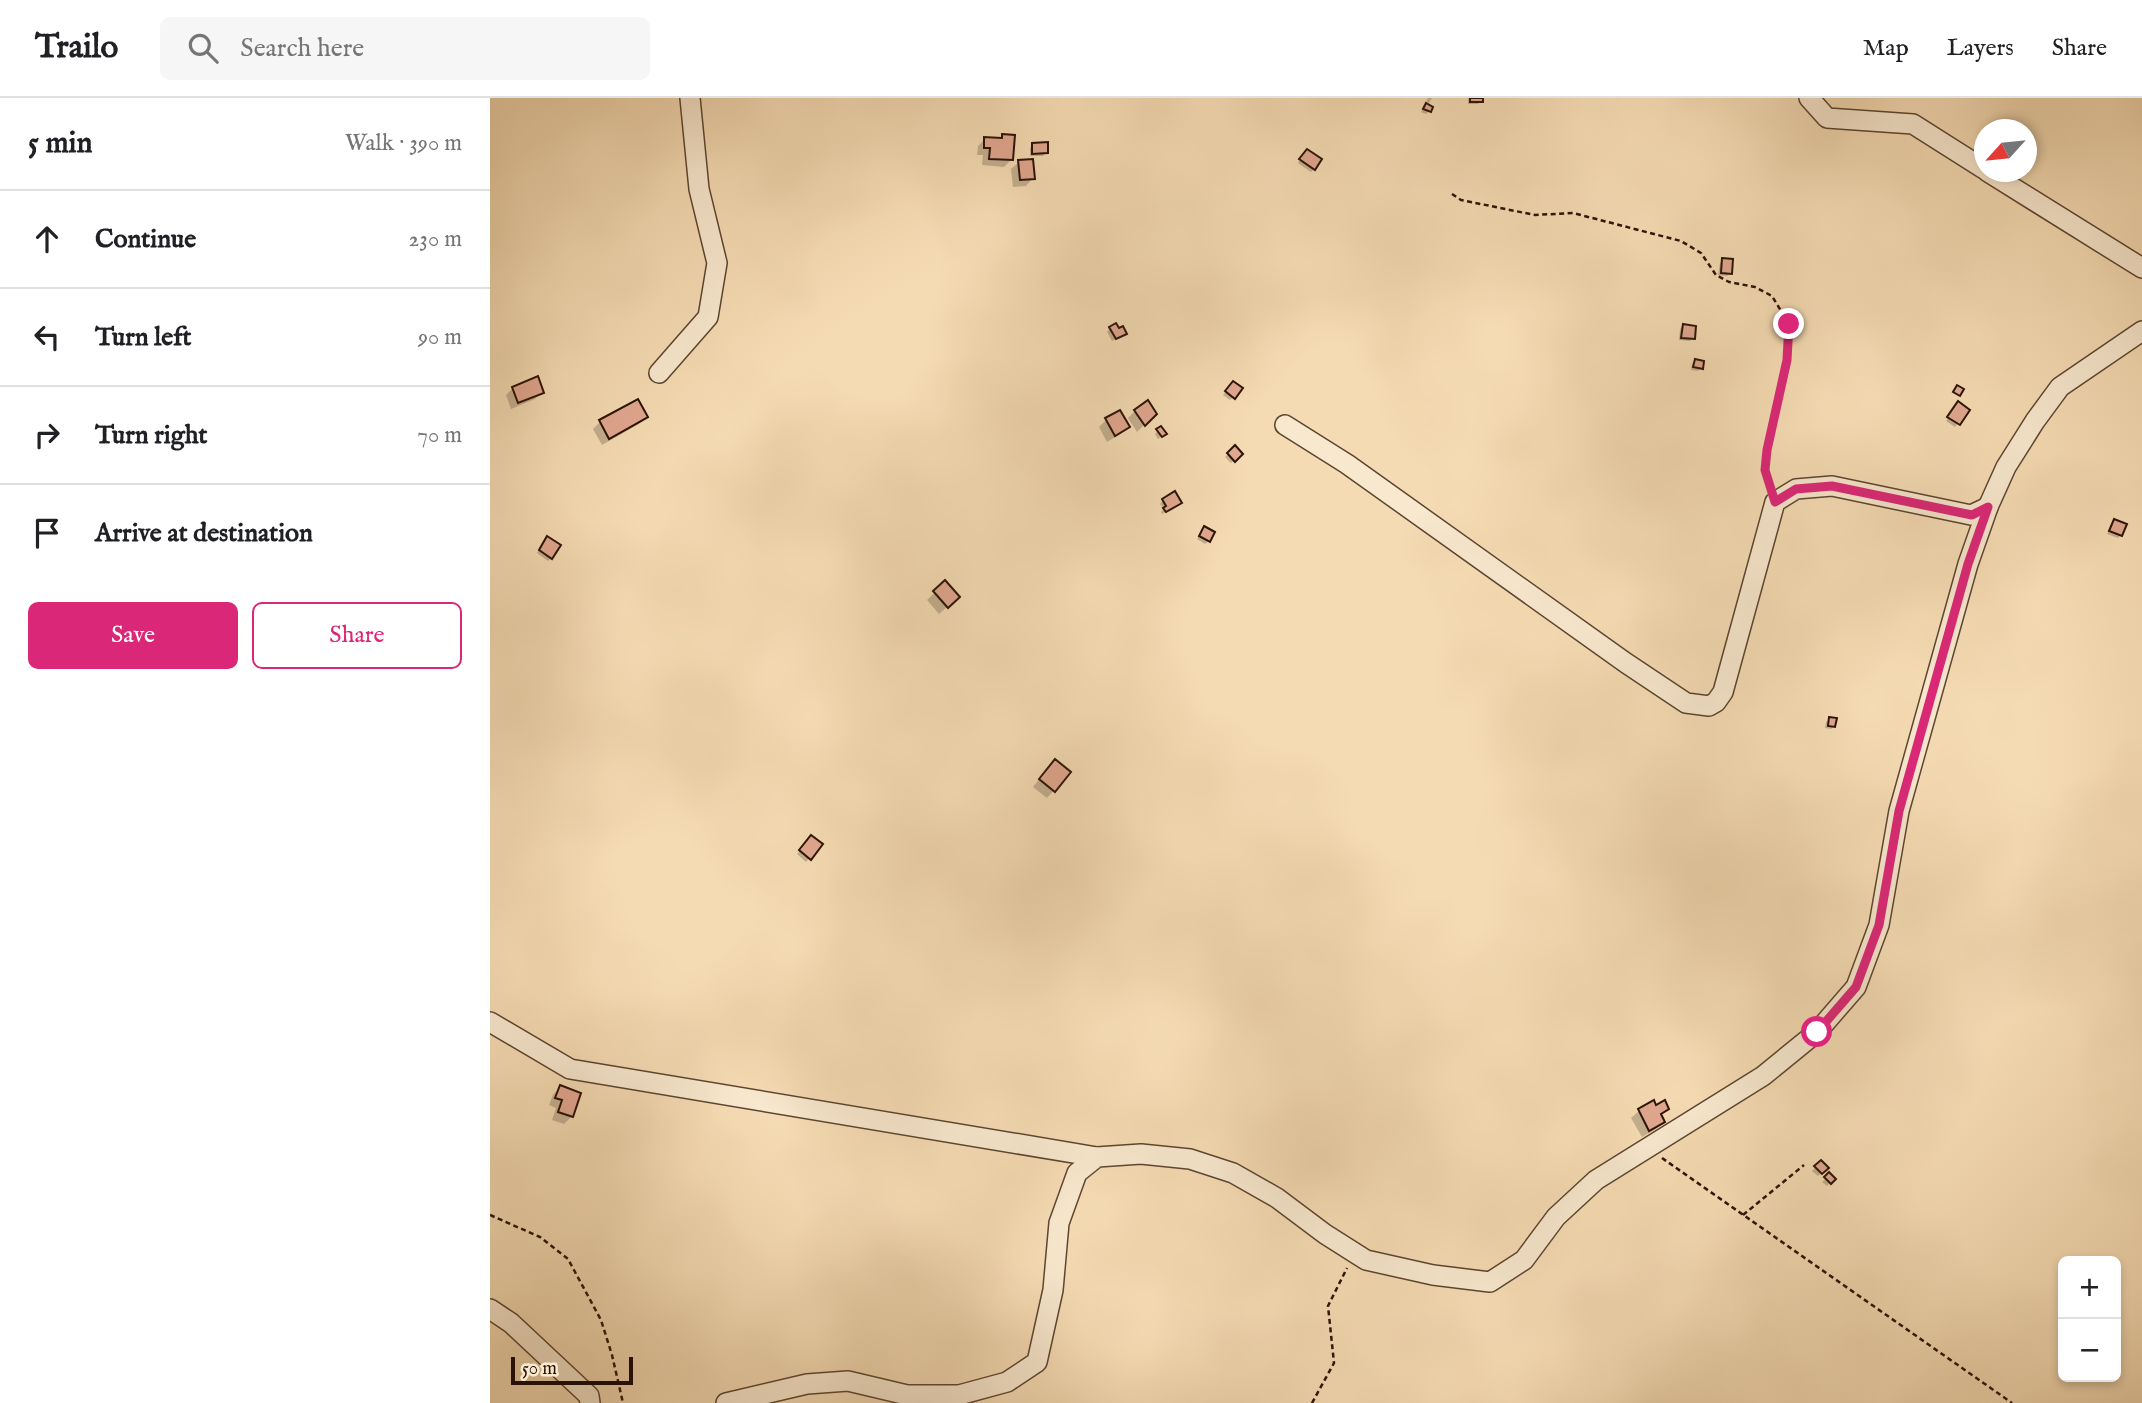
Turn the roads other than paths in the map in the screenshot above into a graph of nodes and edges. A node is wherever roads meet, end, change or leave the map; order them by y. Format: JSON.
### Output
{"nodes":[{"id":1,"x":690,"y":98,"type":"edge"},
{"id":2,"x":1810,"y":98,"type":"edge"},
{"id":3,"x":1974,"y":162,"type":"edge"},
{"id":4,"x":2005,"y":182,"type":"edge"},
{"id":5,"x":2142,"y":268,"type":"edge"},
{"id":6,"x":2142,"y":331,"type":"edge"},
{"id":7,"x":659,"y":373,"type":"dead end"},
{"id":8,"x":1285,"y":425,"type":"dead end"},
{"id":9,"x":1988,"y":507,"type":"junction"},
{"id":10,"x":490,"y":1021,"type":"edge"},
{"id":11,"x":1097,"y":1157,"type":"junction"},
{"id":12,"x":490,"y":1310,"type":"edge"},
{"id":13,"x":590,"y":1403,"type":"edge"},
{"id":14,"x":726,"y":1403,"type":"edge"}],
"edges":[{"from":1,"to":7,"type":"street"},
{"from":2,"to":3,"type":"street"},
{"from":4,"to":5,"type":"street"},
{"from":6,"to":9,"type":"street"},
{"from":8,"to":9,"type":"street"},
{"from":9,"to":11,"type":"street"},
{"from":10,"to":11,"type":"street"},
{"from":11,"to":14,"type":"street"},
{"from":12,"to":13,"type":"street"}]}
